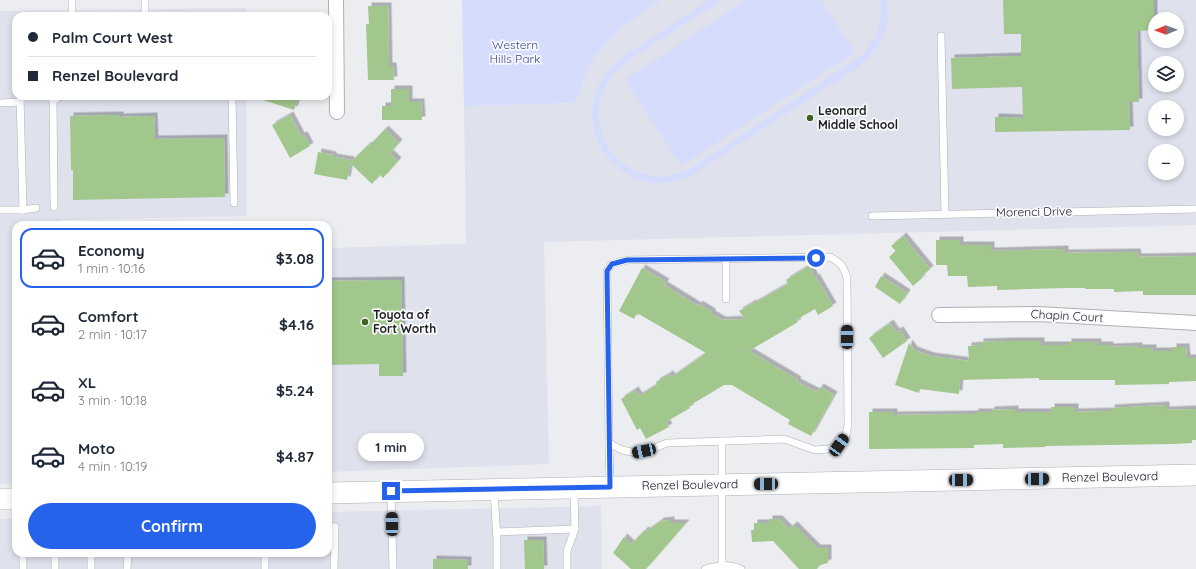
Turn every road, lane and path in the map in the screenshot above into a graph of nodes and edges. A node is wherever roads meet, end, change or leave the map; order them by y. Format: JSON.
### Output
{"nodes":[{"id":1,"x":72,"y":0,"type":"edge"},
{"id":2,"x":145,"y":0,"type":"edge"},
{"id":3,"x":336,"y":0,"type":"edge"},
{"id":4,"x":72,"y":12,"type":"edge"},
{"id":5,"x":145,"y":12,"type":"edge"},
{"id":6,"x":941,"y":36,"type":"dead end"},
{"id":7,"x":15,"y":100,"type":"edge"},
{"id":8,"x":20,"y":100,"type":"edge"},
{"id":9,"x":53,"y":100,"type":"edge"},
{"id":10,"x":232,"y":100,"type":"edge"},
{"id":11,"x":0,"y":103,"type":"edge"},
{"id":12,"x":337,"y":112,"type":"dead end"},
{"id":13,"x":234,"y":203,"type":"dead end"},
{"id":14,"x":54,"y":207,"type":"dead end"},
{"id":15,"x":36,"y":208,"type":"dead end"},
{"id":16,"x":1196,"y":208,"type":"edge"},
{"id":17,"x":0,"y":210,"type":"edge"},
{"id":18,"x":23,"y":210,"type":"junction"},
{"id":19,"x":945,"y":214,"type":"junction"},
{"id":20,"x":872,"y":216,"type":"dead end"},
{"id":21,"x":726,"y":258,"type":"junction"},
{"id":22,"x":726,"y":299,"type":"dead end"},
{"id":23,"x":938,"y":315,"type":"dead end"},
{"id":24,"x":1196,"y":323,"type":"edge"},
{"id":25,"x":722,"y":441,"type":"junction"},
{"id":26,"x":609,"y":443,"type":"junction"},
{"id":27,"x":1196,"y":475,"type":"edge"},
{"id":28,"x":722,"y":485,"type":"junction"},
{"id":29,"x":610,"y":487,"type":"junction"},
{"id":30,"x":574,"y":488,"type":"junction"},
{"id":31,"x":494,"y":489,"type":"junction"},
{"id":32,"x":391,"y":491,"type":"junction"},
{"id":33,"x":332,"y":492,"type":"edge"},
{"id":34,"x":0,"y":499,"type":"edge"},
{"id":35,"x":12,"y":499,"type":"edge"},
{"id":36,"x":332,"y":527,"type":"edge"},
{"id":37,"x":575,"y":529,"type":"junction"},
{"id":38,"x":496,"y":532,"type":"junction"},
{"id":39,"x":23,"y":557,"type":"edge"},
{"id":40,"x":56,"y":557,"type":"edge"},
{"id":41,"x":91,"y":557,"type":"edge"},
{"id":42,"x":128,"y":557,"type":"edge"},
{"id":43,"x":264,"y":557,"type":"edge"},
{"id":44,"x":722,"y":565,"type":"junction"},
{"id":45,"x":22,"y":569,"type":"edge"},
{"id":46,"x":55,"y":569,"type":"edge"},
{"id":47,"x":91,"y":569,"type":"edge"},
{"id":48,"x":127,"y":569,"type":"edge"},
{"id":49,"x":265,"y":569,"type":"edge"},
{"id":50,"x":334,"y":569,"type":"edge"},
{"id":51,"x":393,"y":569,"type":"edge"},
{"id":52,"x":497,"y":569,"type":"edge"},
{"id":53,"x":567,"y":569,"type":"edge"},
{"id":54,"x":705,"y":569,"type":"edge"},
{"id":55,"x":741,"y":569,"type":"edge"}],
"edges":[{"from":1,"to":4,"type":"lane"},
{"from":2,"to":5,"type":"lane"},
{"from":3,"to":12,"type":"street"},
{"from":6,"to":19,"type":"lane"},
{"from":7,"to":11,"type":"lane"},
{"from":8,"to":18,"type":"lane"},
{"from":9,"to":14,"type":"lane"},
{"from":10,"to":13,"type":"lane"},
{"from":15,"to":18,"type":"lane"},
{"from":16,"to":19,"type":"lane","name":"Morenci Drive"},
{"from":17,"to":18,"type":"lane"},
{"from":19,"to":20,"type":"lane","name":"Morenci Drive"},
{"from":21,"to":22,"type":"lane"},
{"from":21,"to":25,"type":"lane"},
{"from":21,"to":26,"type":"lane"},
{"from":23,"to":24,"type":"street","name":"Chapin Court"},
{"from":25,"to":26,"type":"lane"},
{"from":25,"to":28,"type":"lane"},
{"from":26,"to":29,"type":"lane"},
{"from":27,"to":28,"type":"street","name":"Renzel Boulevard"},
{"from":28,"to":29,"type":"street","name":"Renzel Boulevard"},
{"from":28,"to":44,"type":"lane"},
{"from":29,"to":30,"type":"street","name":"Renzel Boulevard"},
{"from":30,"to":31,"type":"street","name":"Renzel Boulevard"},
{"from":30,"to":37,"type":"lane"},
{"from":31,"to":32,"type":"street","name":"Renzel Boulevard"},
{"from":31,"to":38,"type":"lane"},
{"from":32,"to":33,"type":"street","name":"Renzel Boulevard"},
{"from":32,"to":51,"type":"lane"},
{"from":34,"to":35,"type":"street"},
{"from":36,"to":50,"type":"lane"},
{"from":37,"to":38,"type":"lane"},
{"from":37,"to":53,"type":"lane"},
{"from":38,"to":52,"type":"lane"},
{"from":39,"to":45,"type":"lane"},
{"from":40,"to":46,"type":"lane"},
{"from":41,"to":47,"type":"lane"},
{"from":42,"to":48,"type":"lane"},
{"from":43,"to":49,"type":"lane"},
{"from":44,"to":54,"type":"lane"},
{"from":44,"to":55,"type":"lane"}]}
